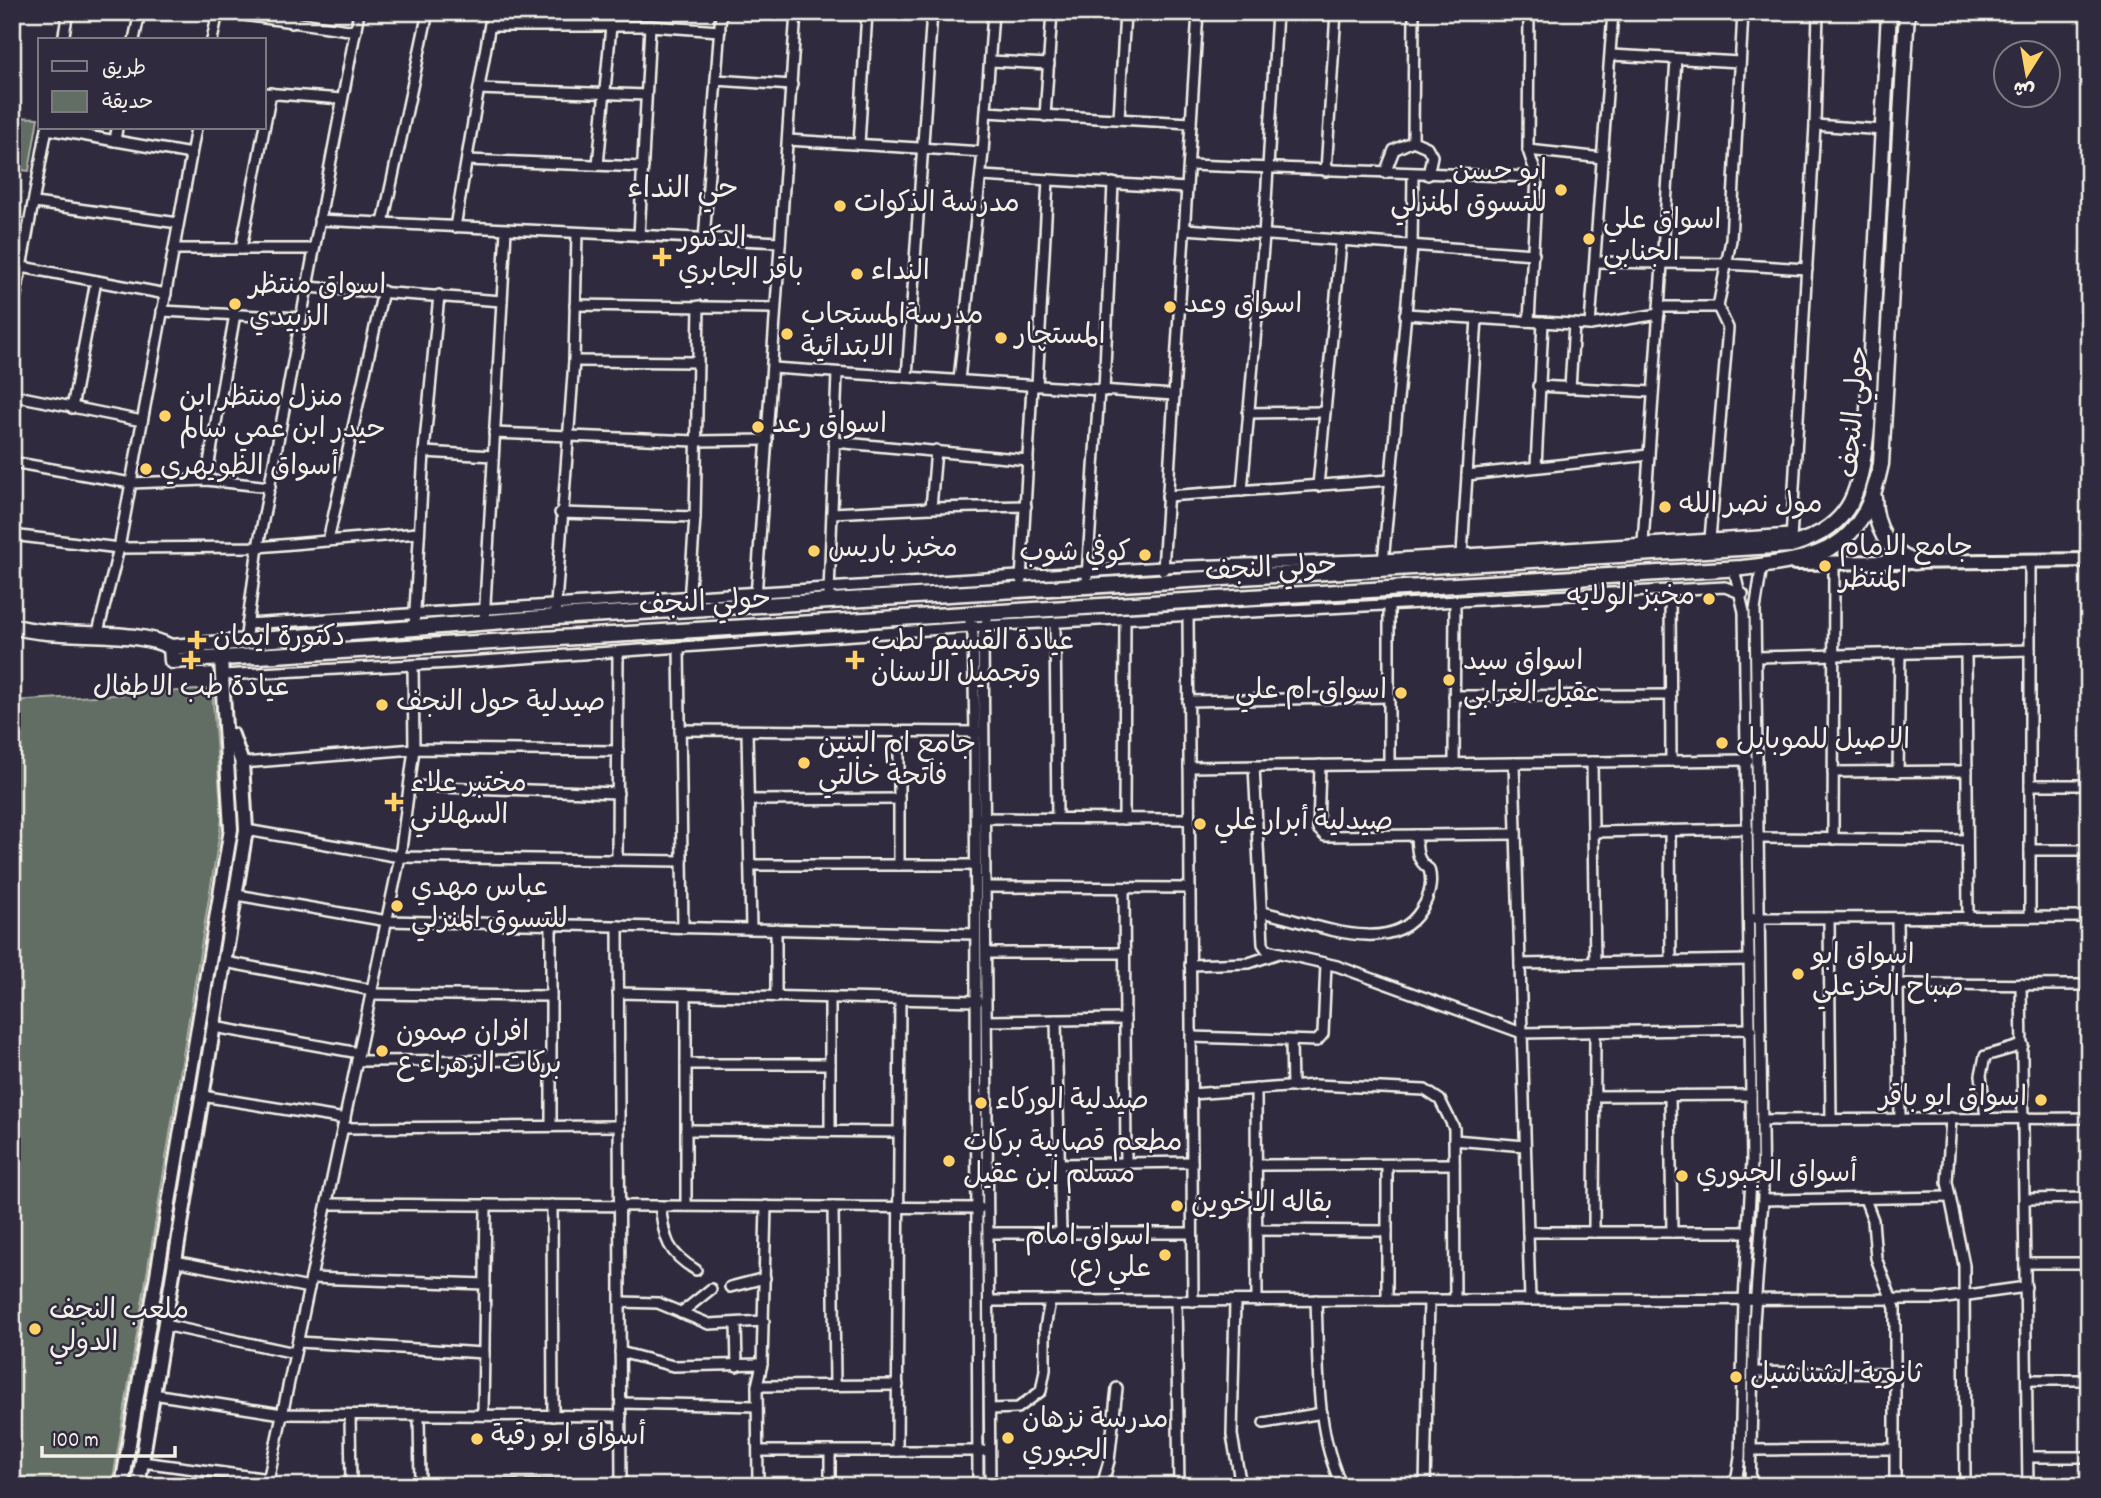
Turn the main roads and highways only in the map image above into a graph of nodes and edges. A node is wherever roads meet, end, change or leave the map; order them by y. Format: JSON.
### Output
{"nodes":[{"id":1,"x":1889,"y":12,"type":"edge"},
{"id":2,"x":1907,"y":12,"type":"edge"},
{"id":3,"x":1878,"y":194,"type":"junction"},
{"id":4,"x":1898,"y":195,"type":"junction"},
{"id":5,"x":1877,"y":221,"type":"junction"},
{"id":6,"x":1895,"y":221,"type":"junction"},
{"id":7,"x":1874,"y":496,"type":"junction"},
{"id":8,"x":1915,"y":562,"type":"road end"},
{"id":9,"x":1262,"y":577,"type":"junction"},
{"id":10,"x":1222,"y":579,"type":"junction"},
{"id":11,"x":1261,"y":597,"type":"junction"},
{"id":12,"x":1224,"y":599,"type":"junction"},
{"id":13,"x":12,"y":626,"type":"edge"},
{"id":14,"x":171,"y":654,"type":"junction"}],
"edges":[{"from":1,"to":3,"type":"main road","name":"حولي النجف"},
{"from":2,"to":4,"type":"main road","name":"حولي النجف"},
{"from":3,"to":4,"type":"main road"},
{"from":3,"to":5,"type":"main road","name":"حولي النجف"},
{"from":4,"to":6,"type":"main road","name":"حولي النجف"},
{"from":5,"to":6,"type":"main road"},
{"from":5,"to":9,"type":"main road","name":"حولي النجف"},
{"from":6,"to":7,"type":"main road","name":"حولي النجف"},
{"from":7,"to":8,"type":"main road"},
{"from":7,"to":11,"type":"main road","name":"حولي النجف"},
{"from":9,"to":10,"type":"main road","name":"حولي النجف"},
{"from":9,"to":11,"type":"main road"},
{"from":10,"to":12,"type":"main road"},
{"from":10,"to":14,"type":"main road","name":"حولي النجف"},
{"from":11,"to":12,"type":"main road","name":"حولي النجف"},
{"from":12,"to":14,"type":"main road","name":"حولي النجف"},
{"from":13,"to":14,"type":"main road","name":"حولي النجف"}]}
